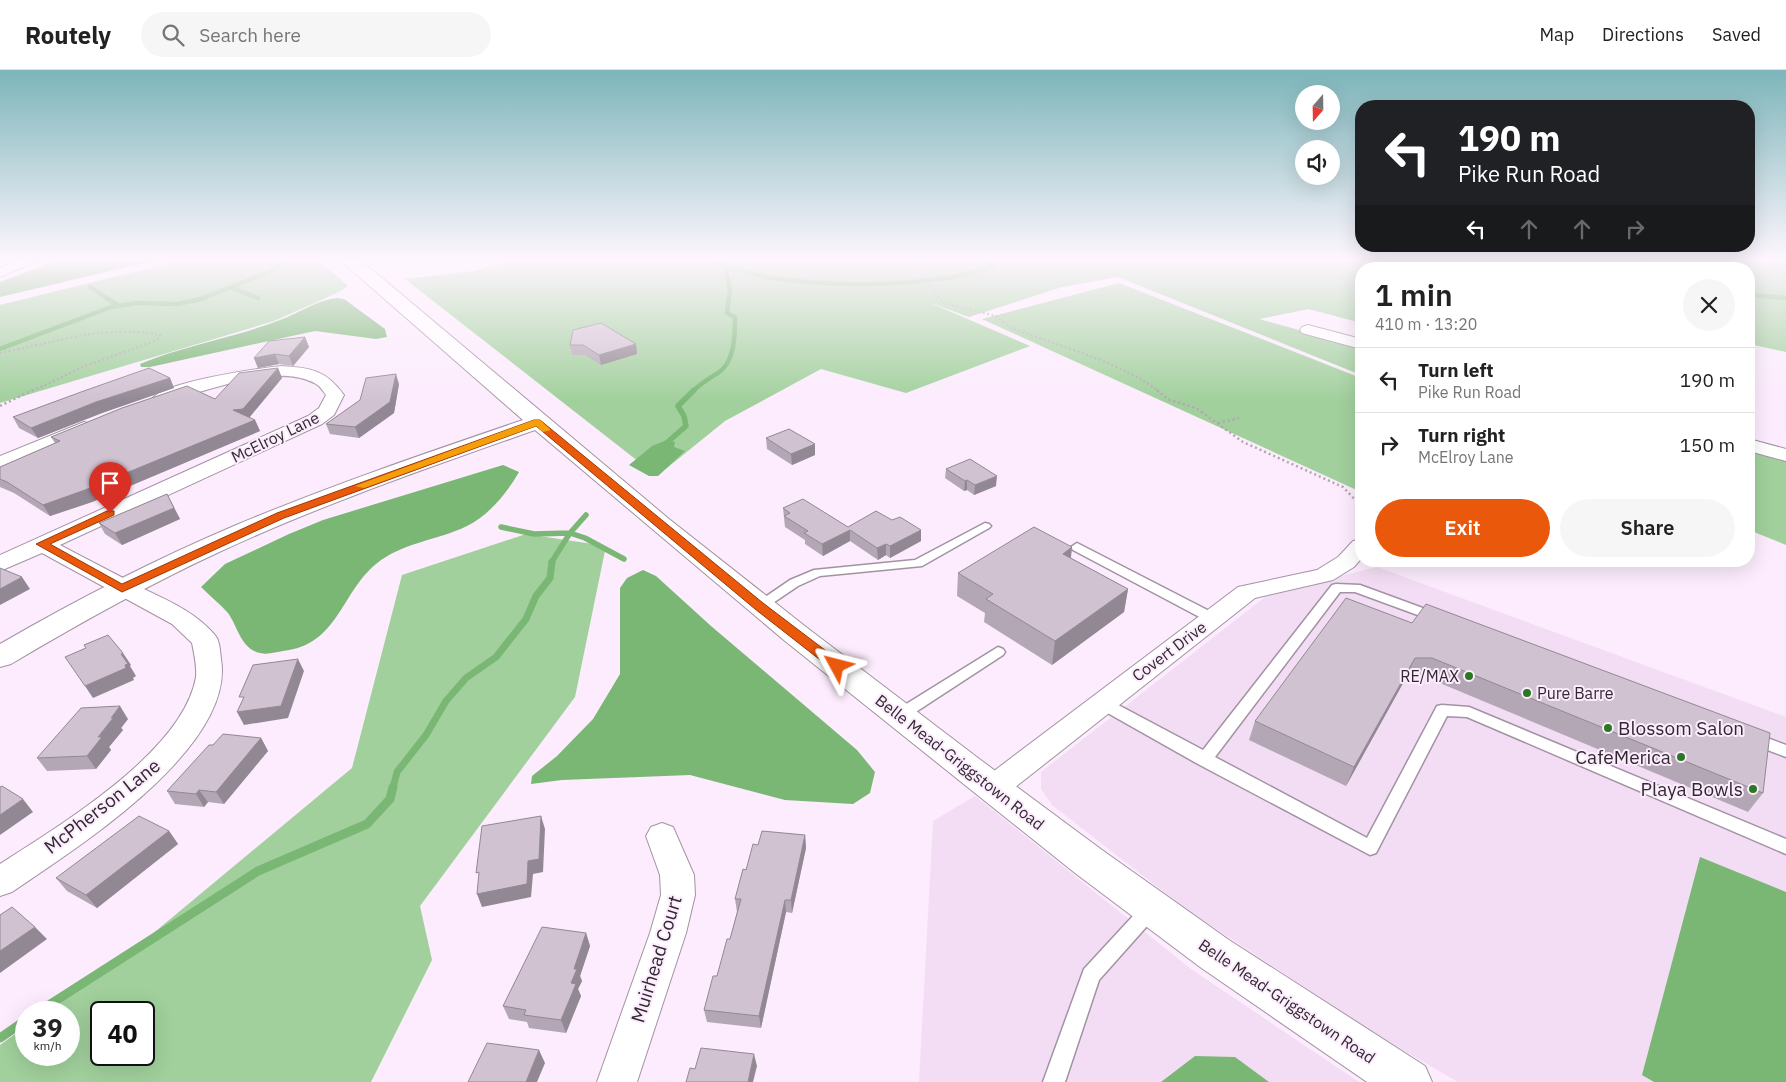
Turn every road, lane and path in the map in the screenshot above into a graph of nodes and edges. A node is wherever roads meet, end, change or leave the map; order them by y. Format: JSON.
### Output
{"nodes":[{"id":1,"x":406,"y":307,"type":"edge"},
{"id":2,"x":960,"y":307,"type":"edge"},
{"id":3,"x":1308,"y":330,"type":"dead end"},
{"id":4,"x":1355,"y":342,"type":"edge"},
{"id":5,"x":0,"y":353,"type":"edge"},
{"id":6,"x":146,"y":404,"type":"edge"},
{"id":7,"x":0,"y":406,"type":"edge"},
{"id":8,"x":1239,"y":418,"type":"dead end"},
{"id":9,"x":105,"y":420,"type":"edge"},
{"id":10,"x":537,"y":422,"type":"junction"},
{"id":11,"x":1217,"y":423,"type":"junction"},
{"id":12,"x":1755,"y":446,"type":"edge"},
{"id":13,"x":1786,"y":454,"type":"edge"},
{"id":14,"x":0,"y":463,"type":"edge"},
{"id":15,"x":1355,"y":500,"type":"edge"},
{"id":16,"x":985,"y":526,"type":"dead end"},
{"id":17,"x":41,"y":544,"type":"junction"},
{"id":18,"x":1077,"y":547,"type":"dead end"},
{"id":19,"x":1355,"y":552,"type":"edge"},
{"id":20,"x":0,"y":564,"type":"edge"},
{"id":21,"x":1330,"y":582,"type":"junction"},
{"id":22,"x":122,"y":589,"type":"junction"},
{"id":23,"x":759,"y":606,"type":"junction"},
{"id":24,"x":1212,"y":618,"type":"junction"},
{"id":25,"x":1447,"y":622,"type":"edge"},
{"id":26,"x":998,"y":652,"type":"dead end"},
{"id":27,"x":0,"y":657,"type":"edge"},
{"id":28,"x":1102,"y":703,"type":"junction"},
{"id":29,"x":900,"y":715,"type":"junction"},
{"id":30,"x":1740,"y":734,"type":"edge"},
{"id":31,"x":1786,"y":751,"type":"edge"},
{"id":32,"x":1204,"y":760,"type":"junction"},
{"id":33,"x":993,"y":788,"type":"junction"},
{"id":34,"x":662,"y":836,"type":"dead end"},
{"id":35,"x":1786,"y":847,"type":"edge"},
{"id":36,"x":0,"y":882,"type":"edge"},
{"id":37,"x":1151,"y":908,"type":"junction"},
{"id":38,"x":617,"y":1082,"type":"edge"},
{"id":39,"x":1054,"y":1082,"type":"edge"},
{"id":40,"x":1409,"y":1082,"type":"edge"}],
"edges":[{"from":1,"to":10,"type":"street","name":"Belle Mead-Griggstown Road"},
{"from":2,"to":11,"type":"path"},
{"from":3,"to":4,"type":"street"},
{"from":5,"to":7,"type":"path"},
{"from":6,"to":17,"type":"street","name":"McElroy Lane"},
{"from":8,"to":11,"type":"path"},
{"from":9,"to":14,"type":"street"},
{"from":10,"to":22,"type":"street"},
{"from":10,"to":23,"type":"street","name":"Belle Mead-Griggstown Road"},
{"from":11,"to":15,"type":"path"},
{"from":12,"to":13,"type":"street"},
{"from":16,"to":23,"type":"lane"},
{"from":17,"to":20,"type":"street","name":"McElroy Lane"},
{"from":17,"to":22,"type":"street"},
{"from":18,"to":24,"type":"lane"},
{"from":19,"to":21,"type":"street","name":"Covert Drive"},
{"from":21,"to":24,"type":"street","name":"Covert Drive"},
{"from":21,"to":25,"type":"lane"},
{"from":21,"to":32,"type":"lane"},
{"from":22,"to":27,"type":"street"},
{"from":22,"to":36,"type":"street","name":"McPherson Lane"},
{"from":23,"to":29,"type":"street","name":"Belle Mead-Griggstown Road"},
{"from":24,"to":28,"type":"street","name":"Covert Drive"},
{"from":26,"to":29,"type":"lane"},
{"from":28,"to":32,"type":"lane"},
{"from":28,"to":33,"type":"street","name":"Covert Drive"},
{"from":29,"to":33,"type":"street","name":"Belle Mead-Griggstown Road"},
{"from":30,"to":31,"type":"lane"},
{"from":32,"to":35,"type":"lane"},
{"from":33,"to":37,"type":"street","name":"Belle Mead-Griggstown Road"},
{"from":34,"to":38,"type":"street","name":"Muirhead Court"},
{"from":37,"to":39,"type":"lane"},
{"from":37,"to":40,"type":"street","name":"Belle Mead-Griggstown Road"}]}
